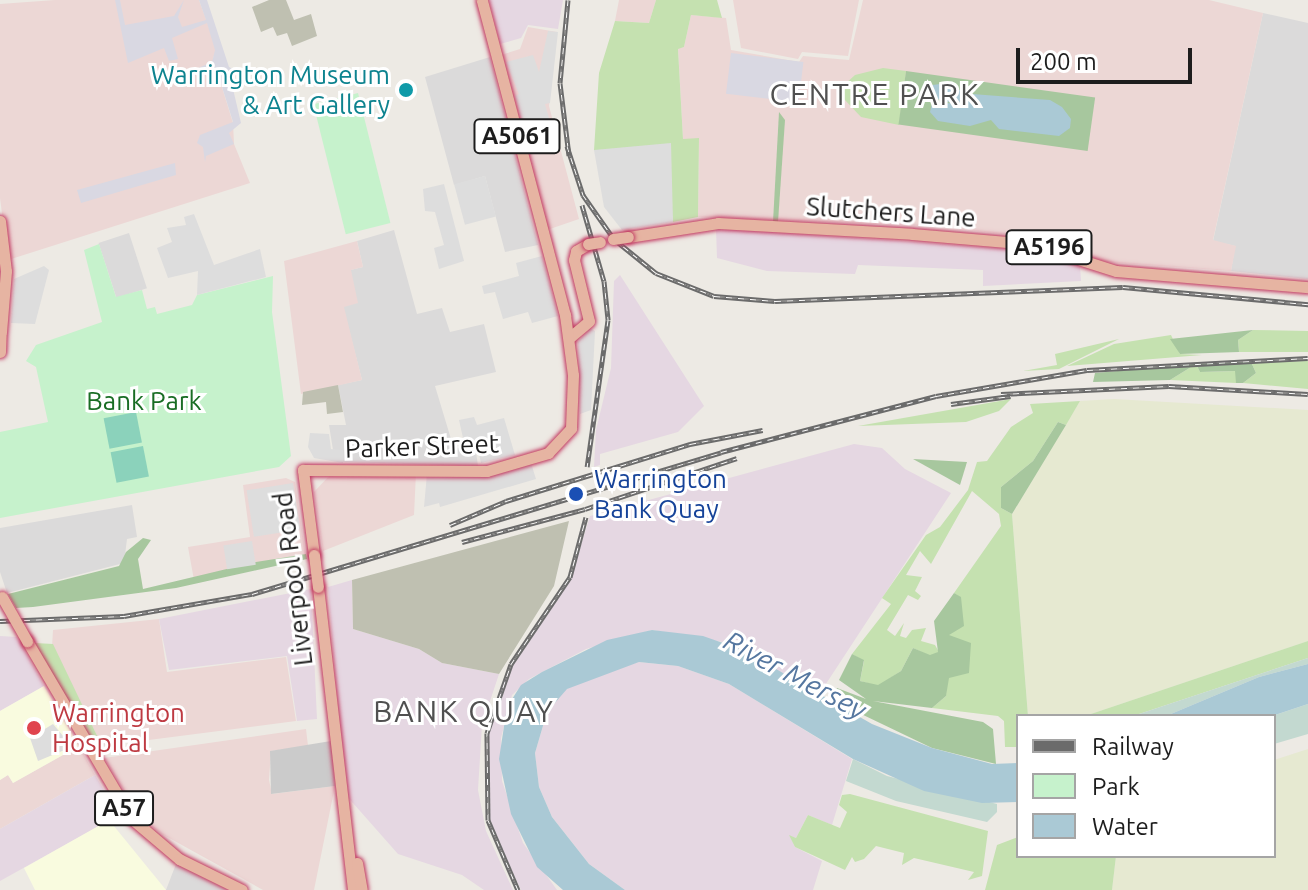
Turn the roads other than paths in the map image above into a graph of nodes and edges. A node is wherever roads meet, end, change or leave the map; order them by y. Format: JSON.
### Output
{"nodes":[{"id":1,"x":482,"y":0,"type":"edge"},
{"id":2,"x":0,"y":221,"type":"edge"},
{"id":3,"x":1308,"y":287,"type":"edge"},
{"id":4,"x":1,"y":328,"type":"edge"},
{"id":5,"x":568,"y":332,"type":"junction"},
{"id":6,"x":0,"y":352,"type":"edge"},
{"id":7,"x":303,"y":470,"type":"joint"},
{"id":8,"x":334,"y":471,"type":"junction"},
{"id":9,"x":307,"y":504,"type":"junction"},
{"id":10,"x":1,"y":595,"type":"edge"},
{"id":11,"x":345,"y":820,"type":"junction"},
{"id":12,"x":242,"y":890,"type":"edge"},
{"id":13,"x":353,"y":890,"type":"edge"},
{"id":14,"x":362,"y":890,"type":"edge"}],
"edges":[{"from":1,"to":5,"type":"highway","number":"A5061"},
{"from":2,"to":4,"type":"highway"},
{"from":3,"to":5,"type":"highway","name":"Slutchers Lane","number":"A5196","bridge":true},
{"from":4,"to":6,"type":"highway"},
{"from":5,"to":8,"type":"highway","name":"Parker Street","number":"A5061"},
{"from":7,"to":8,"type":"highway","name":"Parker Street","number":"A5061"},
{"from":7,"to":9,"type":"highway","name":"Liverpool Road","number":"A5061"},
{"from":8,"to":9,"type":"highway"},
{"from":9,"to":11,"type":"highway","name":"Liverpool Road","number":"A5061","bridge":true},
{"from":10,"to":12,"type":"highway","number":"A57","bridge":true},
{"from":11,"to":13,"type":"highway","number":"A5061"},
{"from":11,"to":14,"type":"highway","number":"A5061"}]}
